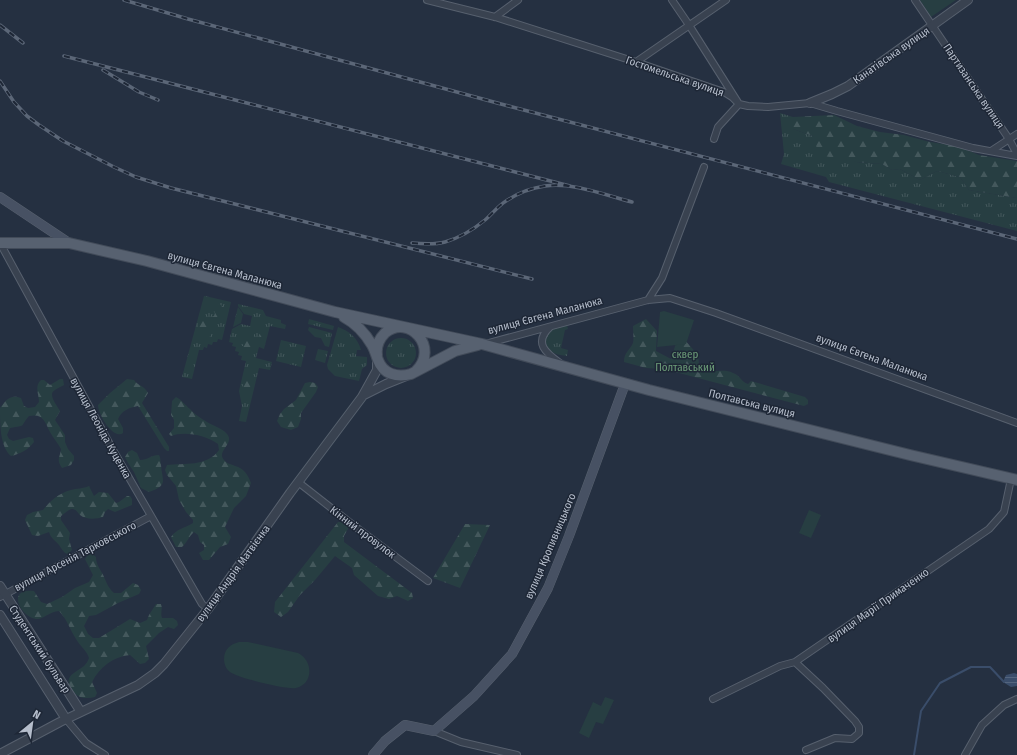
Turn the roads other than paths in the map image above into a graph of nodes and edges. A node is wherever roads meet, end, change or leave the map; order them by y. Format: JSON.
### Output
{"nodes":[{"id":1,"x":427,"y":0,"type":"edge"},
{"id":2,"x":518,"y":0,"type":"edge"},
{"id":3,"x":672,"y":0,"type":"edge"},
{"id":4,"x":726,"y":0,"type":"edge"},
{"id":5,"x":915,"y":0,"type":"edge"},
{"id":6,"x":968,"y":0,"type":"edge"},
{"id":7,"x":495,"y":16,"type":"junction"},
{"id":8,"x":933,"y":25,"type":"junction"},
{"id":9,"x":690,"y":26,"type":"junction"},
{"id":10,"x":636,"y":62,"type":"junction"},
{"id":11,"x":810,"y":102,"type":"junction"},
{"id":12,"x":739,"y":104,"type":"junction"},
{"id":13,"x":1017,"y":134,"type":"edge"},
{"id":14,"x":714,"y":139,"type":"dead end"},
{"id":15,"x":1009,"y":139,"type":"junction"},
{"id":16,"x":991,"y":151,"type":"junction"},
{"id":17,"x":1017,"y":155,"type":"edge"},
{"id":18,"x":704,"y":167,"type":"dead end"},
{"id":19,"x":0,"y":197,"type":"edge"},
{"id":20,"x":0,"y":243,"type":"edge"},
{"id":21,"x":69,"y":243,"type":"junction"},
{"id":22,"x":648,"y":300,"type":"junction"},
{"id":23,"x":336,"y":312,"type":"junction"},
{"id":24,"x":550,"y":327,"type":"junction"},
{"id":25,"x":407,"y":328,"type":"junction"},
{"id":26,"x":482,"y":344,"type":"junction"},
{"id":27,"x":377,"y":358,"type":"junction"},
{"id":28,"x":565,"y":366,"type":"junction"},
{"id":29,"x":411,"y":374,"type":"junction"},
{"id":30,"x":625,"y":384,"type":"junction"},
{"id":31,"x":362,"y":397,"type":"junction"},
{"id":32,"x":1017,"y":423,"type":"edge"},
{"id":33,"x":1014,"y":480,"type":"edge"},
{"id":34,"x":298,"y":482,"type":"junction"},
{"id":35,"x":150,"y":516,"type":"junction"},
{"id":36,"x":428,"y":581,"type":"dead end"},
{"id":37,"x":0,"y":586,"type":"edge"},
{"id":38,"x":3,"y":595,"type":"edge"},
{"id":39,"x":208,"y":609,"type":"junction"},
{"id":40,"x":0,"y":614,"type":"edge"},
{"id":41,"x":795,"y":662,"type":"junction"},
{"id":42,"x":1017,"y":698,"type":"edge"},
{"id":43,"x":713,"y":699,"type":"dead end"},
{"id":44,"x":74,"y":715,"type":"junction"},
{"id":45,"x":434,"y":731,"type":"junction"},
{"id":46,"x":806,"y":750,"type":"dead end"},
{"id":47,"x":0,"y":754,"type":"edge"},
{"id":48,"x":105,"y":755,"type":"edge"},
{"id":49,"x":373,"y":755,"type":"edge"},
{"id":50,"x":516,"y":755,"type":"edge"},
{"id":51,"x":965,"y":755,"type":"edge"}],
"edges":[{"from":1,"to":7,"type":"street","name":"Гостомельська вулиця"},
{"from":2,"to":7,"type":"street"},
{"from":3,"to":9,"type":"street"},
{"from":4,"to":9,"type":"street"},
{"from":5,"to":8,"type":"street","name":"Партизанська вулиця"},
{"from":6,"to":8,"type":"street","name":"Канатівська вулиця"},
{"from":7,"to":10,"type":"street","name":"Гостомельська вулиця"},
{"from":8,"to":11,"type":"street","name":"Канатівська вулиця"},
{"from":8,"to":15,"type":"street","name":"Партизанська вулиця"},
{"from":9,"to":10,"type":"street"},
{"from":9,"to":12,"type":"street"},
{"from":10,"to":12,"type":"street","name":"Гостомельська вулиця"},
{"from":11,"to":12,"type":"street"},
{"from":11,"to":16,"type":"street"},
{"from":12,"to":14,"type":"street"},
{"from":13,"to":15,"type":"street"},
{"from":15,"to":16,"type":"street"},
{"from":15,"to":17,"type":"street","name":"Партизанська вулиця"},
{"from":16,"to":17,"type":"street"},
{"from":18,"to":22,"type":"street"},
{"from":19,"to":21,"type":"main road"},
{"from":20,"to":21,"type":"main road","name":"вулиця Євгена Маланюка"},
{"from":20,"to":35,"type":"street","name":"вулиця Леоніда Куценка"},
{"from":21,"to":23,"type":"main road","name":"вулиця Євгена Маланюка"},
{"from":22,"to":24,"type":"street","name":"вулиця Євгена Маланюка"},
{"from":22,"to":32,"type":"street","name":"вулиця Євгена Маланюка"},
{"from":23,"to":25,"type":"main road","name":"вулиця Євгена Маланюка"},
{"from":23,"to":27,"type":"main road"},
{"from":24,"to":26,"type":"street","name":"вулиця Євгена Маланюка"},
{"from":24,"to":28,"type":"street"},
{"from":25,"to":26,"type":"main road","name":"вулиця Євгена Маланюка"},
{"from":25,"to":27,"type":"main road"},
{"from":25,"to":29,"type":"main road"},
{"from":26,"to":28,"type":"main road","name":"Полтавська вулиця"},
{"from":26,"to":29,"type":"main road"},
{"from":27,"to":29,"type":"main road"},
{"from":27,"to":31,"type":"street","name":"вулиця Андрія Матвієнка"},
{"from":28,"to":30,"type":"main road","name":"Полтавська вулиця"},
{"from":29,"to":31,"type":"street"},
{"from":30,"to":33,"type":"main road","name":"Полтавська вулиця"},
{"from":30,"to":45,"type":"main road","name":"вулиця Кропивницького"},
{"from":31,"to":34,"type":"street","name":"вулиця Андрія Матвієнка"},
{"from":33,"to":41,"type":"street","name":"вулиця Марії Примаченко"},
{"from":34,"to":36,"type":"street","name":"Кінний провулок"},
{"from":34,"to":39,"type":"street","name":"вулиця Андрія Матвієнка"},
{"from":35,"to":38,"type":"street","name":"вулиця Арсенія Тарковського"},
{"from":35,"to":39,"type":"street","name":"вулиця Леоніда Куценка"},
{"from":37,"to":38,"type":"street","name":"Студентський бульвар"},
{"from":38,"to":44,"type":"street","name":"Студентський бульвар"},
{"from":39,"to":44,"type":"street","name":"вулиця Андрія Матвієнка"},
{"from":40,"to":44,"type":"street","name":"Студентський бульвар"},
{"from":41,"to":43,"type":"street","name":"вулиця Марії Примаченко"},
{"from":41,"to":46,"type":"street"},
{"from":42,"to":51,"type":"street"},
{"from":44,"to":47,"type":"street","name":"вулиця Андрія Матвієнка"},
{"from":44,"to":48,"type":"street"},
{"from":45,"to":49,"type":"main road"},
{"from":45,"to":50,"type":"street"}]}
